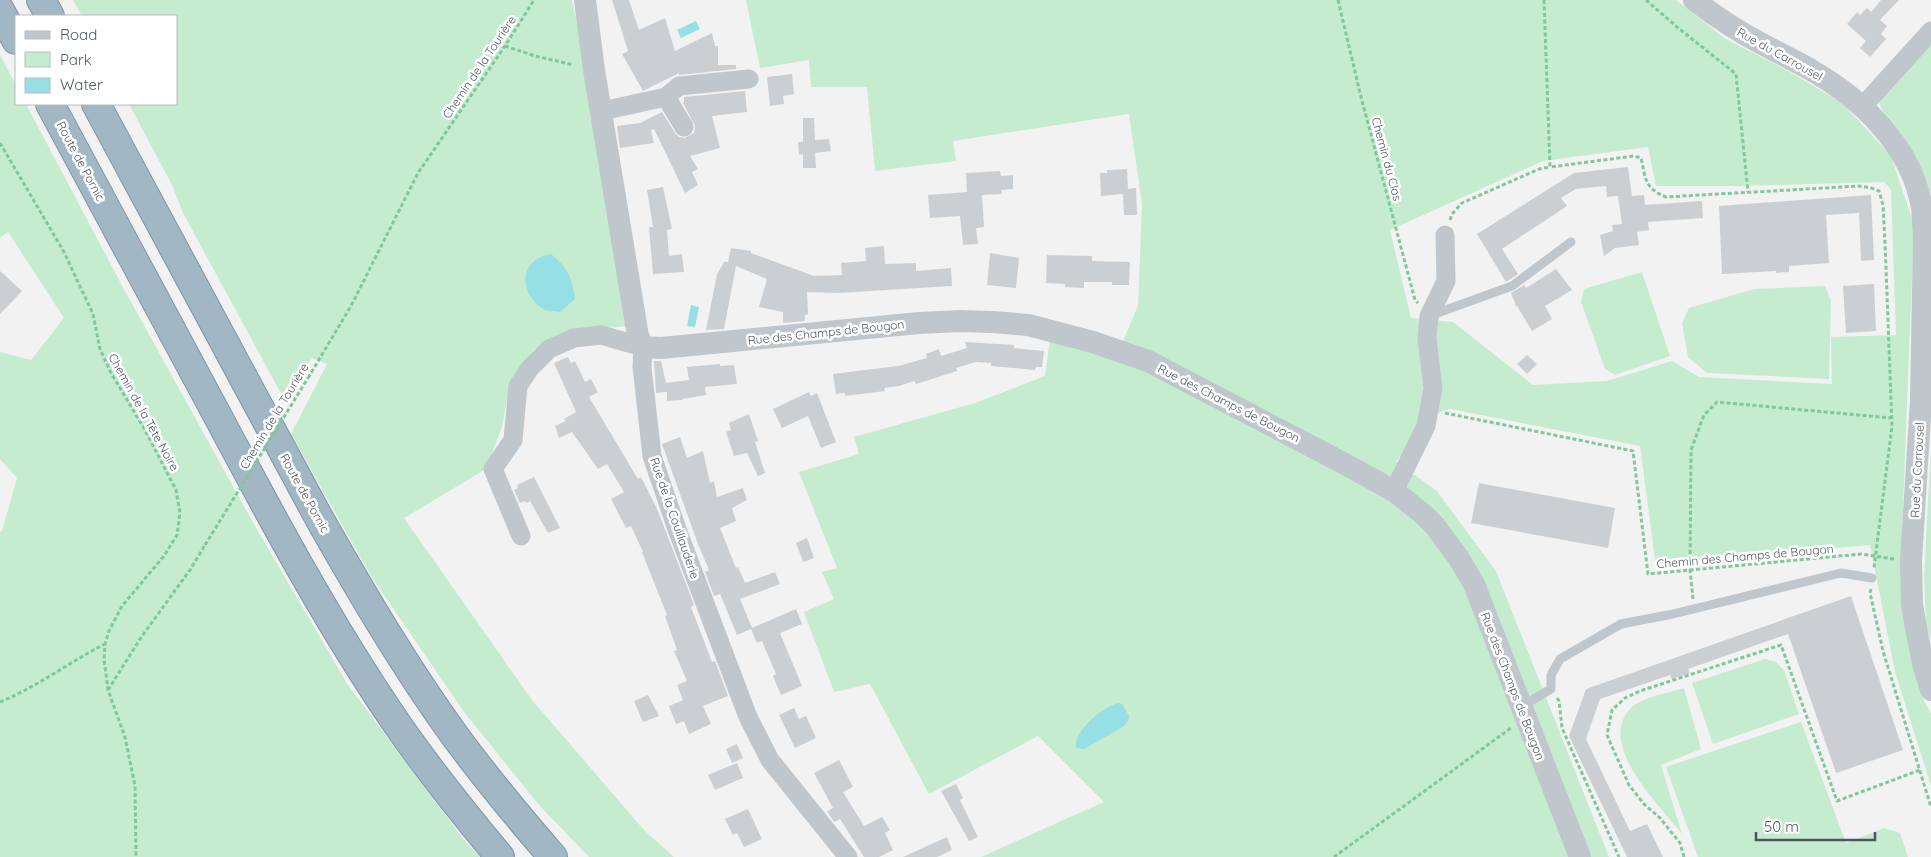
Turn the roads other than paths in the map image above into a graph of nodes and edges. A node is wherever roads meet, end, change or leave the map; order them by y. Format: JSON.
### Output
{"nodes":[{"id":1,"x":41,"y":0,"type":"edge"},
{"id":2,"x":585,"y":0,"type":"edge"},
{"id":3,"x":1694,"y":0,"type":"edge"},
{"id":4,"x":0,"y":10,"type":"edge"},
{"id":5,"x":49,"y":15,"type":"edge"},
{"id":6,"x":1931,"y":31,"type":"edge"},
{"id":7,"x":15,"y":38,"type":"edge"},
{"id":8,"x":749,"y":79,"type":"dead end"},
{"id":9,"x":666,"y":97,"type":"junction"},
{"id":10,"x":51,"y":105,"type":"edge"},
{"id":11,"x":97,"y":105,"type":"edge"},
{"id":12,"x":1862,"y":107,"type":"junction"},
{"id":13,"x":602,"y":111,"type":"junction"},
{"id":14,"x":684,"y":127,"type":"dead end"},
{"id":15,"x":1445,"y":235,"type":"road end"},
{"id":16,"x":1571,"y":242,"type":"dead end"},
{"id":17,"x":1430,"y":316,"type":"junction"},
{"id":18,"x":643,"y":347,"type":"junction"},
{"id":19,"x":1926,"y":400,"type":"edge"},
{"id":20,"x":1394,"y":491,"type":"junction"},
{"id":21,"x":521,"y":536,"type":"dead end"},
{"id":22,"x":1872,"y":578,"type":"road end"},
{"id":23,"x":1931,"y":690,"type":"edge"},
{"id":24,"x":1524,"y":711,"type":"junction"},
{"id":25,"x":500,"y":857,"type":"edge"},
{"id":26,"x":553,"y":857,"type":"edge"},
{"id":27,"x":848,"y":857,"type":"edge"},
{"id":28,"x":1580,"y":857,"type":"edge"}],
"edges":[{"from":1,"to":5,"type":"highway"},
{"from":2,"to":13,"type":"street","name":"Rue de la Couillauderie"},
{"from":3,"to":12,"type":"street","name":"Rue du Carrousel"},
{"from":4,"to":7,"type":"highway"},
{"from":6,"to":12,"type":"street"},
{"from":8,"to":9,"type":"street"},
{"from":9,"to":13,"type":"street"},
{"from":9,"to":14,"type":"street"},
{"from":10,"to":25,"type":"highway","name":"Route de Pornic"},
{"from":11,"to":26,"type":"highway","name":"Route de Pornic"},
{"from":12,"to":19,"type":"street","name":"Rue du Carrousel"},
{"from":13,"to":18,"type":"street","name":"Rue de la Couillauderie"},
{"from":15,"to":17,"type":"street"},
{"from":16,"to":17,"type":"lane"},
{"from":17,"to":20,"type":"street"},
{"from":18,"to":20,"type":"street","name":"Rue des Champs de Bougon"},
{"from":18,"to":21,"type":"street"},
{"from":18,"to":27,"type":"street","name":"Rue de la Couillauderie"},
{"from":19,"to":23,"type":"street","name":"Rue du Carrousel"},
{"from":20,"to":24,"type":"street","name":"Rue des Champs de Bougon"},
{"from":22,"to":24,"type":"lane"},
{"from":24,"to":28,"type":"street","name":"Rue des Champs de Bougon"}]}
